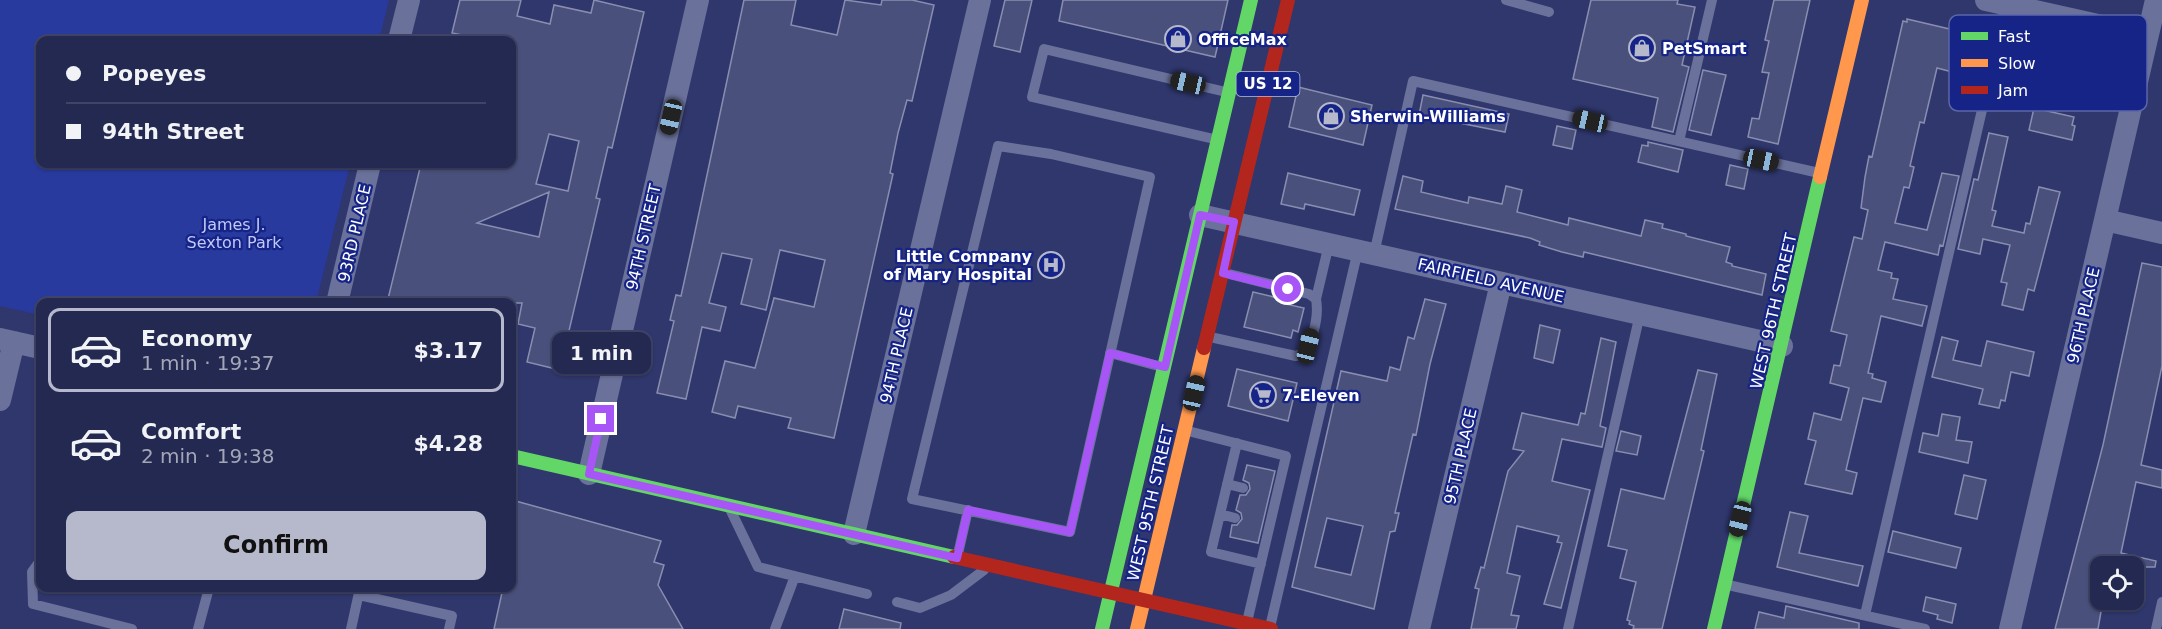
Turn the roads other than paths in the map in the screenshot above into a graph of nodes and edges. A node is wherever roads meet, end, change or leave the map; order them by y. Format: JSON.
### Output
{"nodes":[{"id":1,"x":409,"y":0,"type":"edge"},
{"id":2,"x":698,"y":0,"type":"edge"},
{"id":3,"x":980,"y":0,"type":"edge"},
{"id":4,"x":1251,"y":0,"type":"edge"},
{"id":5,"x":1288,"y":0,"type":"edge"},
{"id":6,"x":1506,"y":0,"type":"edge"},
{"id":7,"x":1712,"y":0,"type":"edge"},
{"id":8,"x":1862,"y":0,"type":"edge"},
{"id":9,"x":2156,"y":0,"type":"edge"},
{"id":10,"x":2000,"y":2,"type":"edge"},
{"id":11,"x":1549,"y":12,"type":"dead end"},
{"id":12,"x":2056,"y":15,"type":"edge"},
{"id":13,"x":400,"y":36,"type":"edge"},
{"id":14,"x":2147,"y":36,"type":"edge"},
{"id":15,"x":1229,"y":93,"type":"junction"},
{"id":16,"x":1976,"y":111,"type":"edge"},
{"id":17,"x":2130,"y":111,"type":"edge"},
{"id":18,"x":1218,"y":140,"type":"junction"},
{"id":19,"x":1679,"y":141,"type":"junction"},
{"id":20,"x":369,"y":168,"type":"edge"},
{"id":21,"x":1822,"y":173,"type":"junction"},
{"id":22,"x":1200,"y":215,"type":"junction"},
{"id":23,"x":2105,"y":220,"type":"junction"},
{"id":24,"x":1234,"y":222,"type":"junction"},
{"id":25,"x":2162,"y":233,"type":"edge"},
{"id":26,"x":1329,"y":244,"type":"junction"},
{"id":27,"x":1366,"y":252,"type":"junction"},
{"id":28,"x":1223,"y":273,"type":"junction"},
{"id":29,"x":1501,"y":282,"type":"junction"},
{"id":30,"x":338,"y":298,"type":"edge"},
{"id":31,"x":1316,"y":299,"type":"junction"},
{"id":32,"x":1640,"y":314,"type":"junction"},
{"id":33,"x":1207,"y":336,"type":"junction"},
{"id":34,"x":7,"y":340,"type":"edge"},
{"id":35,"x":1782,"y":346,"type":"junction"},
{"id":36,"x":36,"y":347,"type":"edge"},
{"id":37,"x":1110,"y":353,"type":"junction"},
{"id":38,"x":1165,"y":367,"type":"junction"},
{"id":39,"x":0,"y":400,"type":"edge"},
{"id":40,"x":1185,"y":430,"type":"junction"},
{"id":41,"x":1237,"y":443,"type":"junction"},
{"id":42,"x":516,"y":457,"type":"edge"},
{"id":43,"x":589,"y":474,"type":"junction"},
{"id":44,"x":1227,"y":484,"type":"junction"},
{"id":45,"x":1243,"y":488,"type":"dead end"},
{"id":46,"x":728,"y":506,"type":"junction"},
{"id":47,"x":968,"y":510,"type":"junction"},
{"id":48,"x":1220,"y":514,"type":"junction"},
{"id":49,"x":1235,"y":518,"type":"dead end"},
{"id":50,"x":854,"y":534,"type":"junction"},
{"id":51,"x":957,"y":558,"type":"junction"},
{"id":52,"x":1261,"y":564,"type":"junction"},
{"id":53,"x":36,"y":566,"type":"edge"},
{"id":54,"x":989,"y":566,"type":"junction"},
{"id":55,"x":795,"y":576,"type":"junction"},
{"id":56,"x":1725,"y":584,"type":"junction"},
{"id":57,"x":208,"y":592,"type":"edge"},
{"id":58,"x":360,"y":592,"type":"edge"},
{"id":59,"x":364,"y":592,"type":"edge"},
{"id":60,"x":1111,"y":593,"type":"junction"},
{"id":61,"x":867,"y":594,"type":"dead end"},
{"id":62,"x":1144,"y":601,"type":"junction"},
{"id":63,"x":897,"y":602,"type":"dead end"},
{"id":64,"x":2162,"y":602,"type":"edge"},
{"id":65,"x":1864,"y":615,"type":"junction"},
{"id":66,"x":1247,"y":624,"type":"junction"},
{"id":67,"x":132,"y":629,"type":"edge"},
{"id":68,"x":198,"y":629,"type":"edge"},
{"id":69,"x":351,"y":629,"type":"edge"},
{"id":70,"x":449,"y":629,"type":"edge"},
{"id":71,"x":775,"y":629,"type":"edge"},
{"id":72,"x":1102,"y":629,"type":"edge"},
{"id":73,"x":1137,"y":629,"type":"edge"},
{"id":74,"x":1270,"y":629,"type":"edge"},
{"id":75,"x":1419,"y":629,"type":"edge"},
{"id":76,"x":1568,"y":629,"type":"edge"},
{"id":77,"x":1714,"y":629,"type":"edge"},
{"id":78,"x":1925,"y":629,"type":"edge"},
{"id":79,"x":2010,"y":629,"type":"edge"},
{"id":80,"x":2156,"y":629,"type":"edge"}],
"edges":[{"from":1,"to":13,"type":"street"},
{"from":2,"to":43,"type":"street","name":"94TH STREET"},
{"from":3,"to":50,"type":"street","name":"94TH PLACE"},
{"from":4,"to":15,"type":"street","name":"WEST 95TH STREET","number":"US 12"},
{"from":5,"to":24,"type":"street","name":"WEST 95TH STREET","number":"US 12"},
{"from":6,"to":11,"type":"lane"},
{"from":7,"to":19,"type":"lane"},
{"from":8,"to":21,"type":"street","name":"WEST 96TH STREET"},
{"from":9,"to":14,"type":"street","name":"96TH PLACE"},
{"from":10,"to":12,"type":"street"},
{"from":15,"to":18,"type":"street","name":"WEST 95TH STREET","number":"US 12"},
{"from":15,"to":18,"type":"lane"},
{"from":16,"to":65,"type":"lane"},
{"from":17,"to":23,"type":"street","name":"96TH PLACE"},
{"from":18,"to":22,"type":"street","name":"WEST 95TH STREET","number":"US 12"},
{"from":19,"to":21,"type":"lane"},
{"from":19,"to":27,"type":"lane"},
{"from":20,"to":30,"type":"street","name":"93RD PLACE"},
{"from":21,"to":35,"type":"street","name":"WEST 96TH STREET"},
{"from":22,"to":24,"type":"street","name":"FAIRFIELD AVENUE"},
{"from":22,"to":38,"type":"street","name":"WEST 95TH STREET","number":"US 12"},
{"from":23,"to":25,"type":"street"},
{"from":23,"to":79,"type":"street","name":"96TH PLACE"},
{"from":24,"to":26,"type":"street","name":"FAIRFIELD AVENUE"},
{"from":24,"to":28,"type":"street","name":"WEST 95TH STREET","number":"US 12"},
{"from":26,"to":27,"type":"street","name":"FAIRFIELD AVENUE"},
{"from":26,"to":31,"type":"lane"},
{"from":27,"to":29,"type":"street","name":"FAIRFIELD AVENUE"},
{"from":27,"to":74,"type":"lane"},
{"from":28,"to":31,"type":"lane"},
{"from":28,"to":33,"type":"street","name":"WEST 95TH STREET","number":"US 12"},
{"from":29,"to":32,"type":"street","name":"FAIRFIELD AVENUE"},
{"from":29,"to":75,"type":"street","name":"95TH PLACE"},
{"from":31,"to":33,"type":"lane"},
{"from":32,"to":35,"type":"street","name":"FAIRFIELD AVENUE"},
{"from":32,"to":76,"type":"lane"},
{"from":33,"to":40,"type":"street","name":"WEST 95TH STREET","number":"US 12"},
{"from":34,"to":36,"type":"street"},
{"from":34,"to":39,"type":"street"},
{"from":35,"to":56,"type":"street","name":"WEST 96TH STREET"},
{"from":37,"to":38,"type":"lane"},
{"from":37,"to":47,"type":"lane"},
{"from":37,"to":47,"type":"lane"},
{"from":38,"to":60,"type":"street","name":"WEST 95TH STREET","number":"US 12"},
{"from":40,"to":41,"type":"lane"},
{"from":40,"to":62,"type":"street","name":"WEST 95TH STREET","number":"US 12"},
{"from":41,"to":44,"type":"lane"},
{"from":41,"to":52,"type":"lane"},
{"from":42,"to":43,"type":"street"},
{"from":43,"to":46,"type":"street"},
{"from":44,"to":45,"type":"lane"},
{"from":44,"to":48,"type":"lane"},
{"from":46,"to":50,"type":"street"},
{"from":46,"to":55,"type":"lane"},
{"from":47,"to":51,"type":"lane"},
{"from":48,"to":49,"type":"lane"},
{"from":48,"to":52,"type":"lane"},
{"from":50,"to":51,"type":"street"},
{"from":51,"to":54,"type":"street"},
{"from":52,"to":66,"type":"lane"},
{"from":53,"to":67,"type":"lane"},
{"from":54,"to":60,"type":"street"},
{"from":54,"to":63,"type":"lane"},
{"from":55,"to":61,"type":"lane"},
{"from":55,"to":71,"type":"lane"},
{"from":56,"to":65,"type":"lane"},
{"from":56,"to":77,"type":"street","name":"WEST 96TH STREET"},
{"from":57,"to":68,"type":"lane"},
{"from":58,"to":69,"type":"lane"},
{"from":59,"to":70,"type":"lane"},
{"from":60,"to":62,"type":"street"},
{"from":60,"to":72,"type":"street","name":"WEST 95TH STREET","number":"US 12"},
{"from":62,"to":66,"type":"street"},
{"from":62,"to":73,"type":"street","name":"WEST 95TH STREET","number":"US 12"},
{"from":64,"to":80,"type":"lane"},
{"from":65,"to":78,"type":"lane"},
{"from":66,"to":74,"type":"street"}]}
